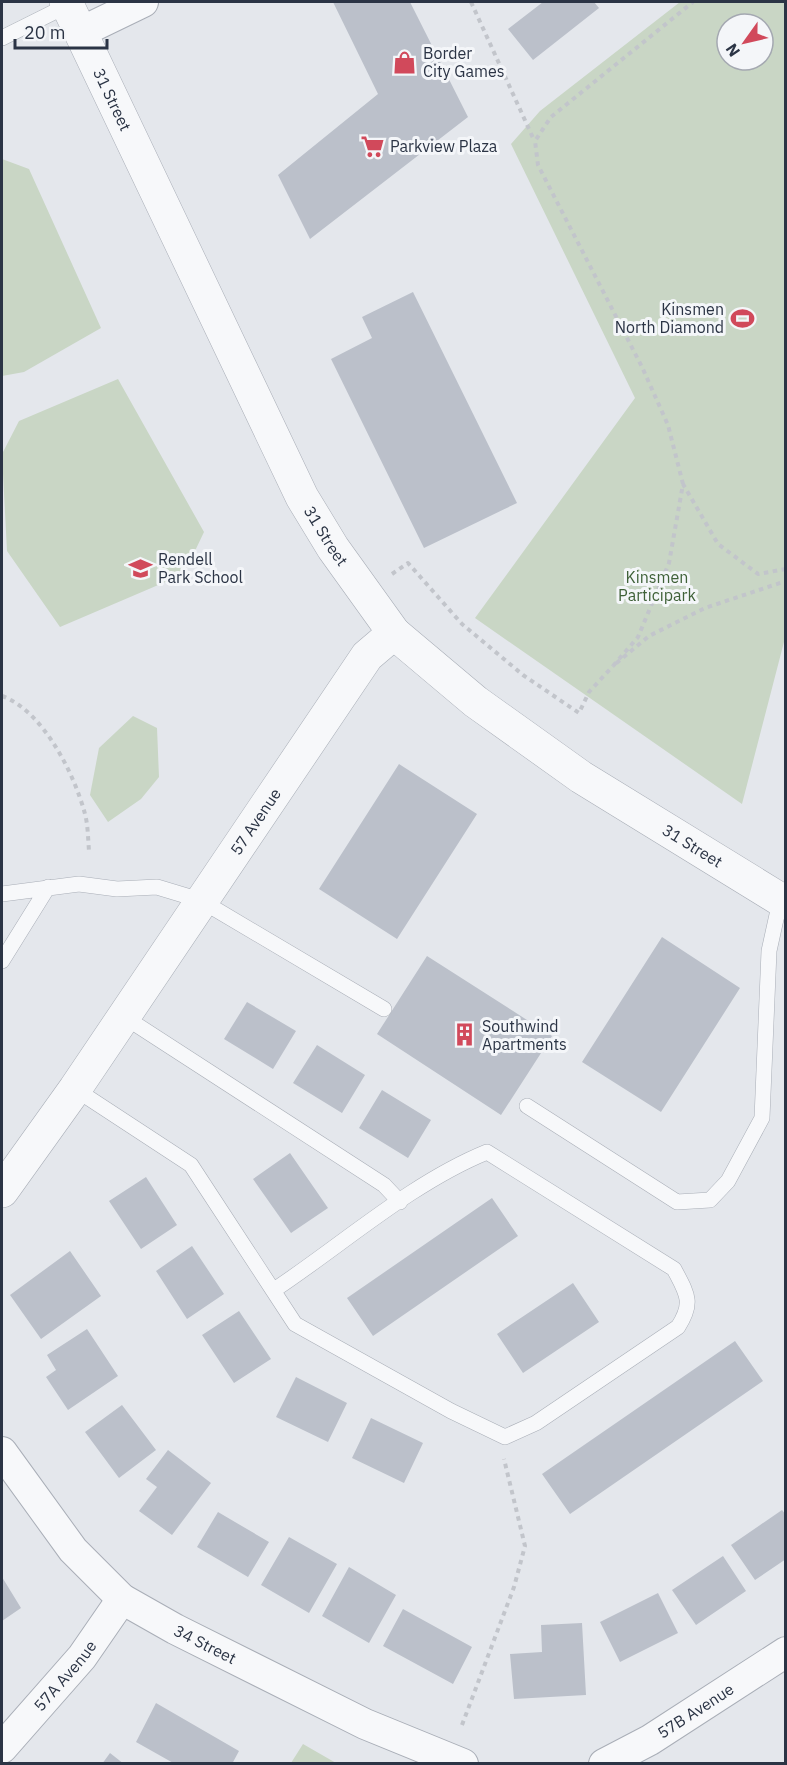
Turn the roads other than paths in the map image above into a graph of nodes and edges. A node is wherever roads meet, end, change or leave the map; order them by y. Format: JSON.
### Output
{"nodes":[{"id":1,"x":143,"y":2,"type":"edge"},
{"id":2,"x":72,"y":13,"type":"edge"},
{"id":3,"x":2,"y":38,"type":"edge"},
{"id":4,"x":394,"y":633,"type":"junction"},
{"id":5,"x":48,"y":887,"type":"junction"},
{"id":6,"x":2,"y":894,"type":"edge"},
{"id":7,"x":200,"y":900,"type":"junction"},
{"id":8,"x":783,"y":902,"type":"edge"},
{"id":9,"x":2,"y":961,"type":"edge"},
{"id":10,"x":384,"y":1009,"type":"dead end"},
{"id":11,"x":123,"y":1016,"type":"junction"},
{"id":12,"x":75,"y":1089,"type":"junction"},
{"id":13,"x":527,"y":1106,"type":"dead end"},
{"id":14,"x":2,"y":1191,"type":"edge"},
{"id":15,"x":400,"y":1202,"type":"junction"},
{"id":16,"x":274,"y":1290,"type":"junction"},
{"id":17,"x":2,"y":1452,"type":"edge"},
{"id":18,"x":122,"y":1599,"type":"junction"},
{"id":19,"x":786,"y":1652,"type":"edge"},
{"id":20,"x":2,"y":1748,"type":"edge"},
{"id":21,"x":463,"y":1764,"type":"edge"},
{"id":22,"x":604,"y":1764,"type":"edge"}],
"edges":[{"from":1,"to":2,"type":"street"},
{"from":2,"to":3,"type":"lane"},
{"from":2,"to":4,"type":"street","name":"31 Street"},
{"from":4,"to":7,"type":"street","name":"57 Avenue"},
{"from":4,"to":8,"type":"street","name":"31 Street"},
{"from":5,"to":6,"type":"lane"},
{"from":5,"to":7,"type":"lane"},
{"from":5,"to":9,"type":"lane"},
{"from":7,"to":10,"type":"lane"},
{"from":7,"to":11,"type":"street","name":"57 Avenue"},
{"from":8,"to":13,"type":"lane"},
{"from":11,"to":12,"type":"street","name":"57 Avenue"},
{"from":11,"to":15,"type":"lane"},
{"from":12,"to":14,"type":"street"},
{"from":12,"to":16,"type":"lane"},
{"from":15,"to":16,"type":"lane"},
{"from":15,"to":16,"type":"lane"},
{"from":17,"to":18,"type":"street","name":"34 Street"},
{"from":18,"to":20,"type":"street","name":"57A Avenue"},
{"from":18,"to":21,"type":"street","name":"34 Street"},
{"from":19,"to":22,"type":"street","name":"57B Avenue"}]}
